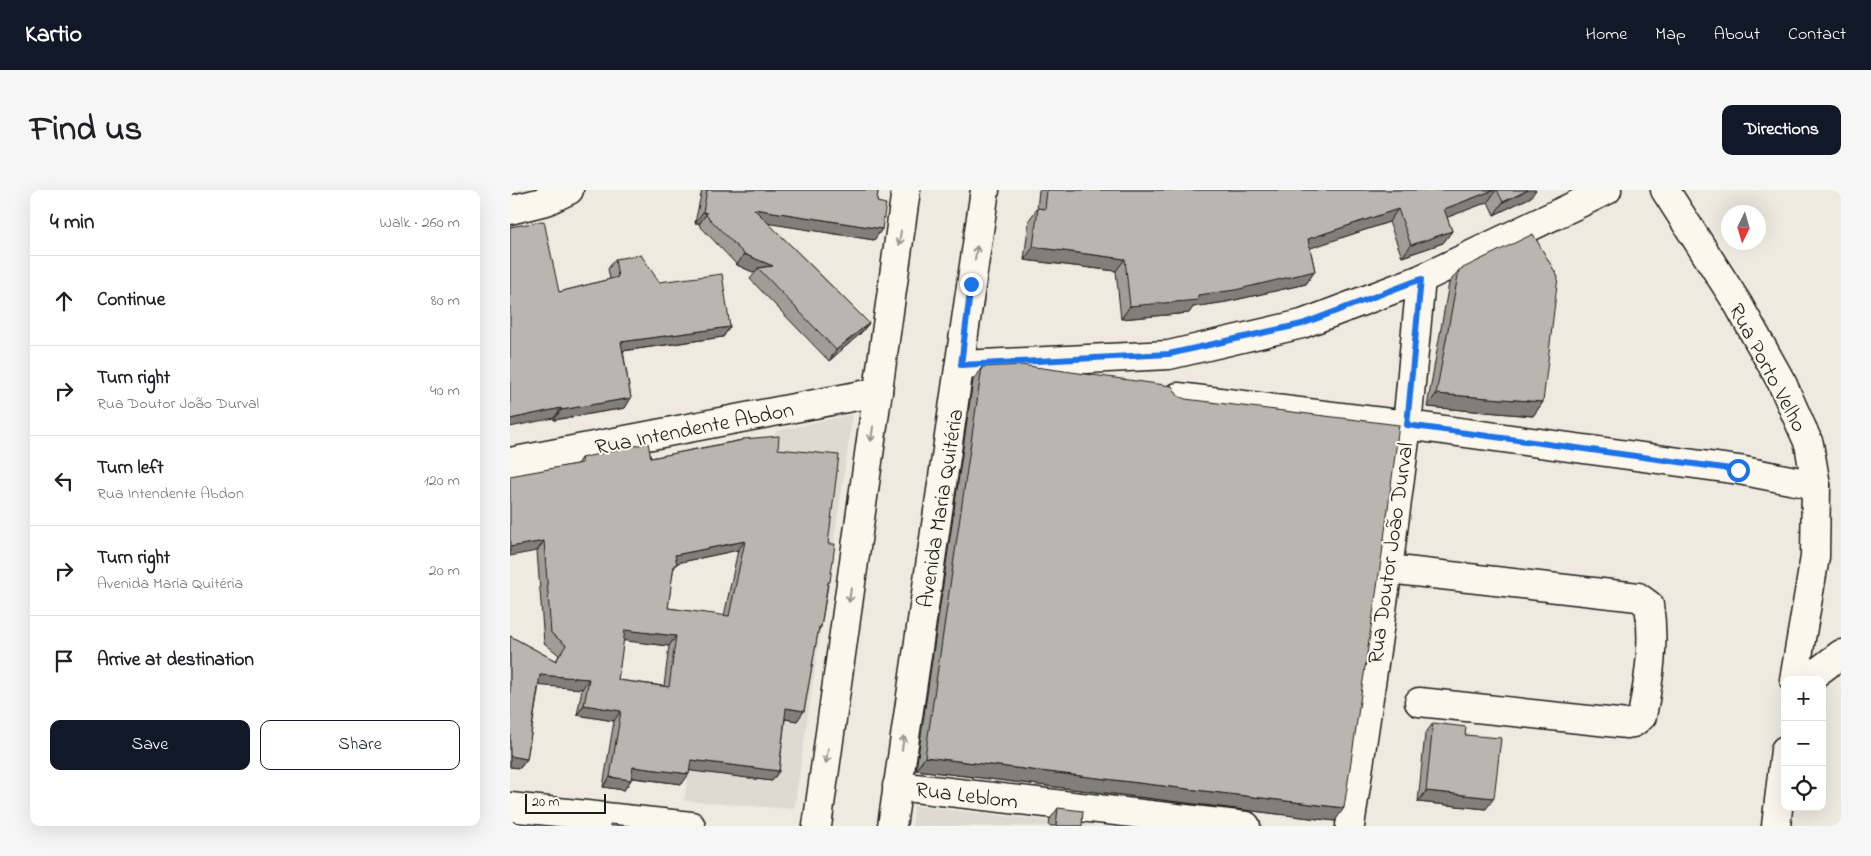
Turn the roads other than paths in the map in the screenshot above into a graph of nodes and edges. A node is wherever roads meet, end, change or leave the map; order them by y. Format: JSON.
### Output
{"nodes":[{"id":1,"x":569,"y":190,"type":"edge"},
{"id":2,"x":906,"y":190,"type":"edge"},
{"id":3,"x":985,"y":190,"type":"edge"},
{"id":4,"x":1607,"y":190,"type":"edge"},
{"id":5,"x":1665,"y":190,"type":"edge"},
{"id":6,"x":510,"y":210,"type":"edge"},
{"id":7,"x":1421,"y":279,"type":"junction"},
{"id":8,"x":961,"y":365,"type":"junction"},
{"id":9,"x":878,"y":392,"type":"junction"},
{"id":10,"x":1178,"y":397,"type":"edge"},
{"id":11,"x":1407,"y":425,"type":"junction"},
{"id":12,"x":510,"y":462,"type":"edge"},
{"id":13,"x":1816,"y":485,"type":"junction"},
{"id":14,"x":1388,"y":569,"type":"junction"},
{"id":15,"x":1841,"y":654,"type":"edge"},
{"id":16,"x":1795,"y":676,"type":"edge"},
{"id":17,"x":1812,"y":676,"type":"edge"},
{"id":18,"x":1419,"y":702,"type":"dead end"},
{"id":19,"x":1783,"y":766,"type":"edge"},
{"id":20,"x":897,"y":786,"type":"junction"},
{"id":21,"x":510,"y":807,"type":"edge"},
{"id":22,"x":691,"y":826,"type":"edge"},
{"id":23,"x":817,"y":826,"type":"edge"},
{"id":24,"x":892,"y":826,"type":"edge"},
{"id":25,"x":1246,"y":826,"type":"edge"},
{"id":26,"x":1350,"y":826,"type":"edge"},
{"id":27,"x":1776,"y":826,"type":"edge"}],
"edges":[{"from":1,"to":6,"type":"street"},
{"from":2,"to":9,"type":"street","one_way":true},
{"from":8,"to":3,"type":"street","name":"Avenida Maria Quitéria","one_way":true},
{"from":4,"to":7,"type":"street"},
{"from":5,"to":13,"type":"street","name":"Rua Porto Velho"},
{"from":7,"to":8,"type":"street"},
{"from":7,"to":11,"type":"street","name":"Rua Doutor João Durval"},
{"from":20,"to":8,"type":"street","name":"Avenida Maria Quitéria","one_way":true},
{"from":9,"to":12,"type":"street","name":"Rua Intendente Abdon"},
{"from":9,"to":23,"type":"street","one_way":true},
{"from":10,"to":11,"type":"street"},
{"from":11,"to":13,"type":"street"},
{"from":11,"to":14,"type":"street","name":"Rua Doutor João Durval"},
{"from":13,"to":16,"type":"street","name":"Rua Porto Velho"},
{"from":14,"to":18,"type":"street"},
{"from":14,"to":26,"type":"street","name":"Rua Doutor João Durval"},
{"from":15,"to":17,"type":"street"},
{"from":19,"to":27,"type":"street"},
{"from":20,"to":24,"type":"street","name":"Avenida Maria Quitéria"},
{"from":20,"to":25,"type":"street","name":"Rua Leblom"},
{"from":21,"to":22,"type":"street"}]}
